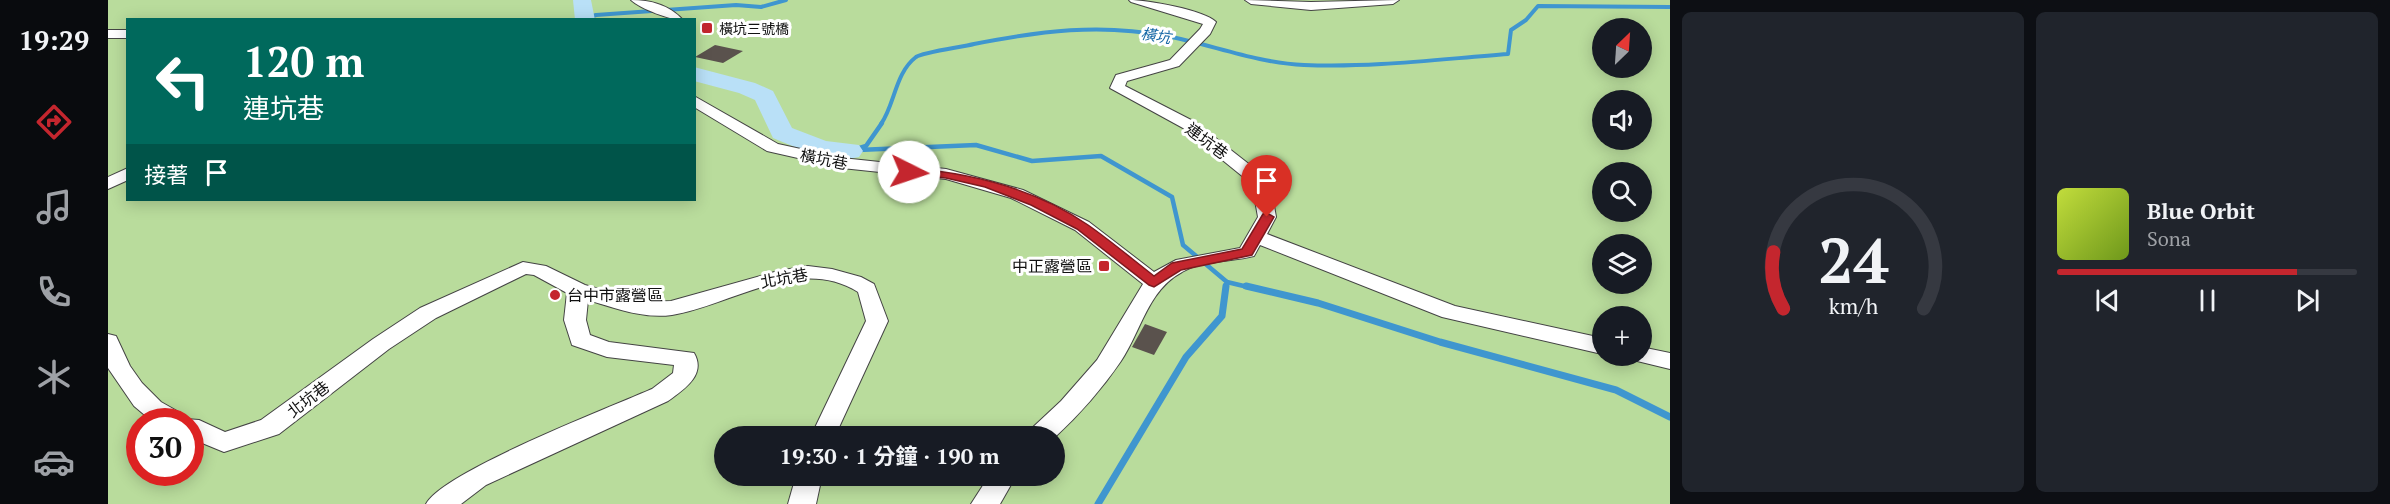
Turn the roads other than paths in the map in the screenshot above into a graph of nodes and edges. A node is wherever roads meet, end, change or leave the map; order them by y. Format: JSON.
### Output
{"nodes":[{"id":1,"x":637,"y":0,"type":"edge"},
{"id":2,"x":1135,"y":0,"type":"edge"},
{"id":3,"x":1251,"y":0,"type":"edge"},
{"id":4,"x":1393,"y":0,"type":"edge"},
{"id":5,"x":675,"y":18,"type":"edge"},
{"id":6,"x":108,"y":34,"type":"edge"},
{"id":7,"x":126,"y":34,"type":"edge"},
{"id":8,"x":696,"y":101,"type":"edge"},
{"id":9,"x":126,"y":174,"type":"edge"},
{"id":10,"x":108,"y":184,"type":"edge"},
{"id":11,"x":1256,"y":237,"type":"junction"},
{"id":12,"x":1154,"y":282,"type":"junction"},
{"id":13,"x":578,"y":290,"type":"junction"},
{"id":14,"x":108,"y":341,"type":"edge"},
{"id":15,"x":1592,"y":344,"type":"edge"},
{"id":16,"x":1652,"y":357,"type":"edge"},
{"id":17,"x":1670,"y":361,"type":"edge"},
{"id":18,"x":153,"y":408,"type":"edge"},
{"id":19,"x":828,"y":426,"type":"edge"},
{"id":20,"x":1052,"y":426,"type":"edge"},
{"id":21,"x":204,"y":434,"type":"edge"},
{"id":22,"x":806,"y":486,"type":"edge"},
{"id":23,"x":997,"y":486,"type":"edge"},
{"id":24,"x":440,"y":504,"type":"edge"},
{"id":25,"x":802,"y":504,"type":"edge"},
{"id":26,"x":985,"y":504,"type":"edge"}],
"edges":[{"from":1,"to":5,"type":"street"},
{"from":2,"to":11,"type":"street","name":"連坑巷"},
{"from":3,"to":4,"type":"street"},
{"from":6,"to":7,"type":"street"},
{"from":8,"to":12,"type":"street","name":"橫坑巷"},
{"from":9,"to":10,"type":"street"},
{"from":11,"to":12,"type":"street","name":"連坑巷"},
{"from":11,"to":15,"type":"street"},
{"from":12,"to":20,"type":"street"},
{"from":13,"to":19,"type":"street","name":"北坑巷"},
{"from":13,"to":21,"type":"street","name":"北坑巷"},
{"from":13,"to":24,"type":"street"},
{"from":14,"to":18,"type":"street"},
{"from":16,"to":17,"type":"street"},
{"from":22,"to":25,"type":"street"},
{"from":23,"to":26,"type":"street"}]}
